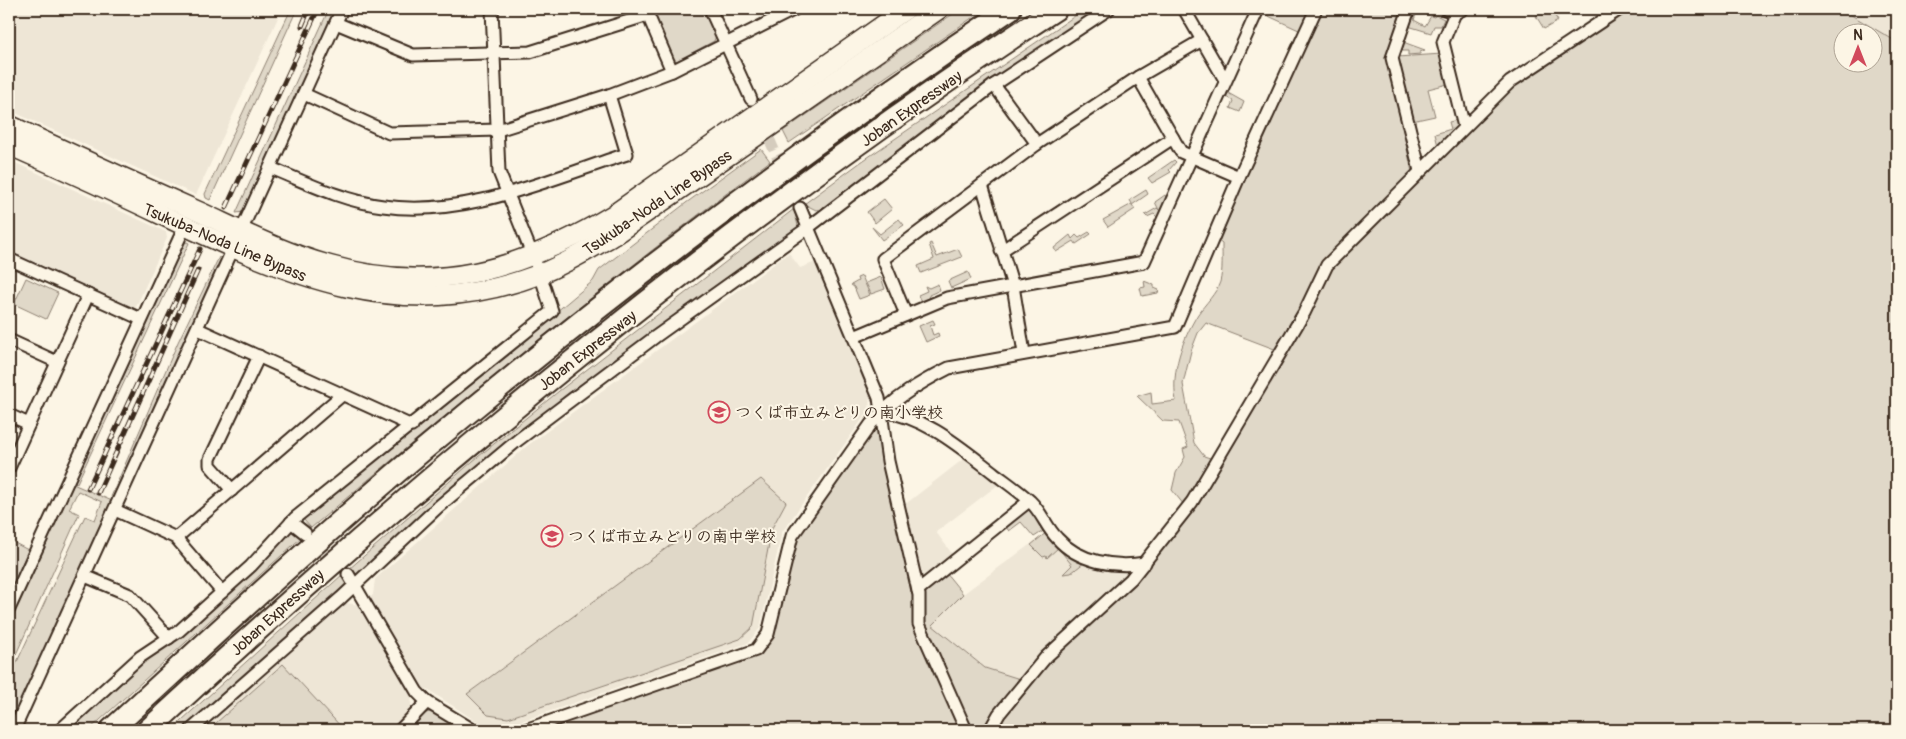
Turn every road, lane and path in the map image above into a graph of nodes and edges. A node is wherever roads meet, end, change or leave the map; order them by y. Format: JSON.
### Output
{"nodes":[{"id":1,"x":342,"y":9,"type":"edge"},
{"id":2,"x":492,"y":9,"type":"edge"},
{"id":3,"x":710,"y":9,"type":"edge"},
{"id":4,"x":796,"y":9,"type":"edge"},
{"id":5,"x":905,"y":9,"type":"edge"},
{"id":6,"x":939,"y":9,"type":"edge"},
{"id":7,"x":1010,"y":9,"type":"edge"},
{"id":8,"x":1056,"y":9,"type":"edge"},
{"id":9,"x":1109,"y":9,"type":"edge"},
{"id":10,"x":1184,"y":9,"type":"edge"},
{"id":11,"x":1252,"y":9,"type":"edge"},
{"id":12,"x":1316,"y":9,"type":"edge"},
{"id":13,"x":1409,"y":9,"type":"edge"},
{"id":14,"x":1620,"y":9,"type":"edge"},
{"id":15,"x":1454,"y":10,"type":"edge"},
{"id":16,"x":336,"y":23,"type":"junction"},
{"id":17,"x":915,"y":26,"type":"junction"},
{"id":18,"x":1202,"y":40,"type":"junction"},
{"id":19,"x":725,"y":42,"type":"junction"},
{"id":20,"x":495,"y":53,"type":"junction"},
{"id":21,"x":672,"y":71,"type":"junction"},
{"id":22,"x":1138,"y":77,"type":"junction"},
{"id":23,"x":1225,"y":80,"type":"junction"},
{"id":24,"x":994,"y":85,"type":"junction"},
{"id":25,"x":304,"y":94,"type":"junction"},
{"id":26,"x":609,"y":95,"type":"junction"},
{"id":27,"x":751,"y":99,"type":"dead end"},
{"id":28,"x":9,"y":126,"type":"edge"},
{"id":29,"x":1464,"y":127,"type":"junction"},
{"id":30,"x":498,"y":130,"type":"junction"},
{"id":31,"x":1173,"y":138,"type":"junction"},
{"id":32,"x":1037,"y":144,"type":"junction"},
{"id":33,"x":9,"y":145,"type":"edge"},
{"id":34,"x":1192,"y":156,"type":"junction"},
{"id":35,"x":271,"y":168,"type":"junction"},
{"id":36,"x":1420,"y":170,"type":"junction"},
{"id":37,"x":1238,"y":177,"type":"junction"},
{"id":38,"x":982,"y":185,"type":"junction"},
{"id":39,"x":508,"y":192,"type":"junction"},
{"id":40,"x":800,"y":208,"type":"tunnel mouth"},
{"id":41,"x":185,"y":226,"type":"junction"},
{"id":42,"x":809,"y":227,"type":"junction"},
{"id":43,"x":238,"y":240,"type":"junction"},
{"id":44,"x":1002,"y":251,"type":"junction"},
{"id":45,"x":9,"y":259,"type":"edge"},
{"id":46,"x":536,"y":265,"type":"junction"},
{"id":47,"x":1013,"y":286,"type":"junction"},
{"id":48,"x":88,"y":295,"type":"junction"},
{"id":49,"x":906,"y":315,"type":"junction"},
{"id":50,"x":141,"y":319,"type":"junction"},
{"id":51,"x":198,"y":329,"type":"junction"},
{"id":52,"x":854,"y":337,"type":"junction"},
{"id":53,"x":9,"y":340,"type":"edge"},
{"id":54,"x":1024,"y":354,"type":"junction"},
{"id":55,"x":259,"y":356,"type":"junction"},
{"id":56,"x":57,"y":362,"type":"junction"},
{"id":57,"x":342,"y":395,"type":"junction"},
{"id":58,"x":882,"y":411,"type":"junction"},
{"id":59,"x":9,"y":415,"type":"edge"},
{"id":60,"x":29,"y":424,"type":"junction"},
{"id":61,"x":412,"y":426,"type":"junction"},
{"id":62,"x":9,"y":468,"type":"edge"},
{"id":63,"x":232,"y":490,"type":"junction"},
{"id":64,"x":1030,"y":501,"type":"junction"},
{"id":65,"x":115,"y":510,"type":"junction"},
{"id":66,"x":292,"y":522,"type":"junction"},
{"id":67,"x":305,"y":533,"type":"tunnel mouth"},
{"id":68,"x":176,"y":538,"type":"junction"},
{"id":69,"x":1145,"y":563,"type":"junction"},
{"id":70,"x":348,"y":574,"type":"tunnel mouth"},
{"id":71,"x":85,"y":576,"type":"junction"},
{"id":72,"x":355,"y":585,"type":"junction"},
{"id":73,"x":918,"y":590,"type":"junction"},
{"id":74,"x":222,"y":592,"type":"junction"},
{"id":75,"x":9,"y":609,"type":"edge"},
{"id":76,"x":169,"y":638,"type":"junction"},
{"id":77,"x":427,"y":702,"type":"junction"},
{"id":78,"x":14,"y":730,"type":"edge"},
{"id":79,"x":60,"y":730,"type":"edge"},
{"id":80,"x":111,"y":730,"type":"edge"},
{"id":81,"x":148,"y":730,"type":"edge"},
{"id":82,"x":191,"y":730,"type":"edge"},
{"id":83,"x":400,"y":730,"type":"edge"},
{"id":84,"x":472,"y":730,"type":"edge"},
{"id":85,"x":525,"y":730,"type":"edge"},
{"id":86,"x":966,"y":730,"type":"edge"},
{"id":87,"x":990,"y":730,"type":"edge"}],
"edges":[{"from":1,"to":16,"type":"street"},
{"from":2,"to":20,"type":"street"},
{"from":3,"to":19,"type":"street"},
{"from":4,"to":19,"type":"street"},
{"from":5,"to":17,"type":"street"},
{"from":5,"to":46,"type":"main road","name":"Tsukuba-Noda Line Bypass"},
{"from":6,"to":17,"type":"main road","name":"Tsukuba-Noda Line Bypass"},
{"from":7,"to":80,"type":"highway","name":"Joban Expressway"},
{"from":8,"to":81,"type":"highway","name":"Joban Expressway"},
{"from":9,"to":24,"type":"street"},
{"from":10,"to":18,"type":"street"},
{"from":11,"to":23,"type":"street"},
{"from":12,"to":37,"type":"street"},
{"from":13,"to":36,"type":"street"},
{"from":14,"to":29,"type":"street"},
{"from":15,"to":29,"type":"street"},
{"from":16,"to":20,"type":"street"},
{"from":16,"to":25,"type":"street"},
{"from":17,"to":46,"type":"main road","name":"Tsukuba-Noda Line Bypass"},
{"from":18,"to":22,"type":"street"},
{"from":18,"to":23,"type":"street"},
{"from":19,"to":21,"type":"street"},
{"from":19,"to":27,"type":"street"},
{"from":20,"to":21,"type":"street"},
{"from":20,"to":30,"type":"street"},
{"from":21,"to":26,"type":"street"},
{"from":22,"to":31,"type":"street"},
{"from":22,"to":32,"type":"street"},
{"from":23,"to":34,"type":"street"},
{"from":24,"to":32,"type":"street"},
{"from":24,"to":42,"type":"street"},
{"from":25,"to":30,"type":"street"},
{"from":25,"to":35,"type":"street"},
{"from":26,"to":30,"type":"street"},
{"from":26,"to":39,"type":"street"},
{"from":28,"to":43,"type":"main road","name":"Tsukuba-Noda Line Bypass"},
{"from":29,"to":36,"type":"street"},
{"from":30,"to":39,"type":"street"},
{"from":31,"to":34,"type":"street"},
{"from":31,"to":44,"type":"street"},
{"from":32,"to":38,"type":"street"},
{"from":33,"to":41,"type":"main road","name":"Tsukuba-Noda Line Bypass"},
{"from":34,"to":37,"type":"street"},
{"from":34,"to":47,"type":"street"},
{"from":35,"to":39,"type":"street"},
{"from":35,"to":43,"type":"street"},
{"from":36,"to":69,"type":"street"},
{"from":37,"to":54,"type":"street"},
{"from":38,"to":44,"type":"street"},
{"from":38,"to":49,"type":"street"},
{"from":39,"to":46,"type":"street"},
{"from":40,"to":42,"type":"street"},
{"from":41,"to":43,"type":"main road","name":"Tsukuba-Noda Line Bypass"},
{"from":41,"to":50,"type":"street"},
{"from":42,"to":52,"type":"street"},
{"from":42,"to":72,"type":"street"},
{"from":43,"to":46,"type":"main road","name":"Tsukuba-Noda Line Bypass"},
{"from":43,"to":51,"type":"street"},
{"from":44,"to":47,"type":"street"},
{"from":45,"to":48,"type":"street"},
{"from":46,"to":61,"type":"street"},
{"from":47,"to":49,"type":"street"},
{"from":47,"to":54,"type":"street"},
{"from":48,"to":50,"type":"street"},
{"from":48,"to":56,"type":"street"},
{"from":49,"to":52,"type":"street"},
{"from":50,"to":75,"type":"street"},
{"from":51,"to":55,"type":"street"},
{"from":51,"to":65,"type":"street"},
{"from":52,"to":58,"type":"street"},
{"from":53,"to":56,"type":"street"},
{"from":54,"to":58,"type":"street"},
{"from":55,"to":57,"type":"street"},
{"from":55,"to":63,"type":"street"},
{"from":56,"to":60,"type":"street"},
{"from":57,"to":61,"type":"street"},
{"from":57,"to":63,"type":"street"},
{"from":58,"to":64,"type":"street"},
{"from":58,"to":73,"type":"street"},
{"from":58,"to":85,"type":"street"},
{"from":59,"to":60,"type":"street"},
{"from":60,"to":62,"type":"street"},
{"from":61,"to":66,"type":"street"},
{"from":63,"to":68,"type":"street"},
{"from":64,"to":69,"type":"street"},
{"from":64,"to":73,"type":"street"},
{"from":65,"to":68,"type":"street"},
{"from":65,"to":71,"type":"street"},
{"from":66,"to":67,"type":"street"},
{"from":66,"to":74,"type":"street"},
{"from":68,"to":74,"type":"street"},
{"from":69,"to":87,"type":"street"},
{"from":70,"to":72,"type":"street"},
{"from":71,"to":76,"type":"street"},
{"from":71,"to":78,"type":"street"},
{"from":72,"to":77,"type":"street"},
{"from":72,"to":82,"type":"street"},
{"from":73,"to":86,"type":"street"},
{"from":74,"to":76,"type":"street"},
{"from":76,"to":79,"type":"street"},
{"from":77,"to":83,"type":"street"},
{"from":77,"to":84,"type":"street"}]}
